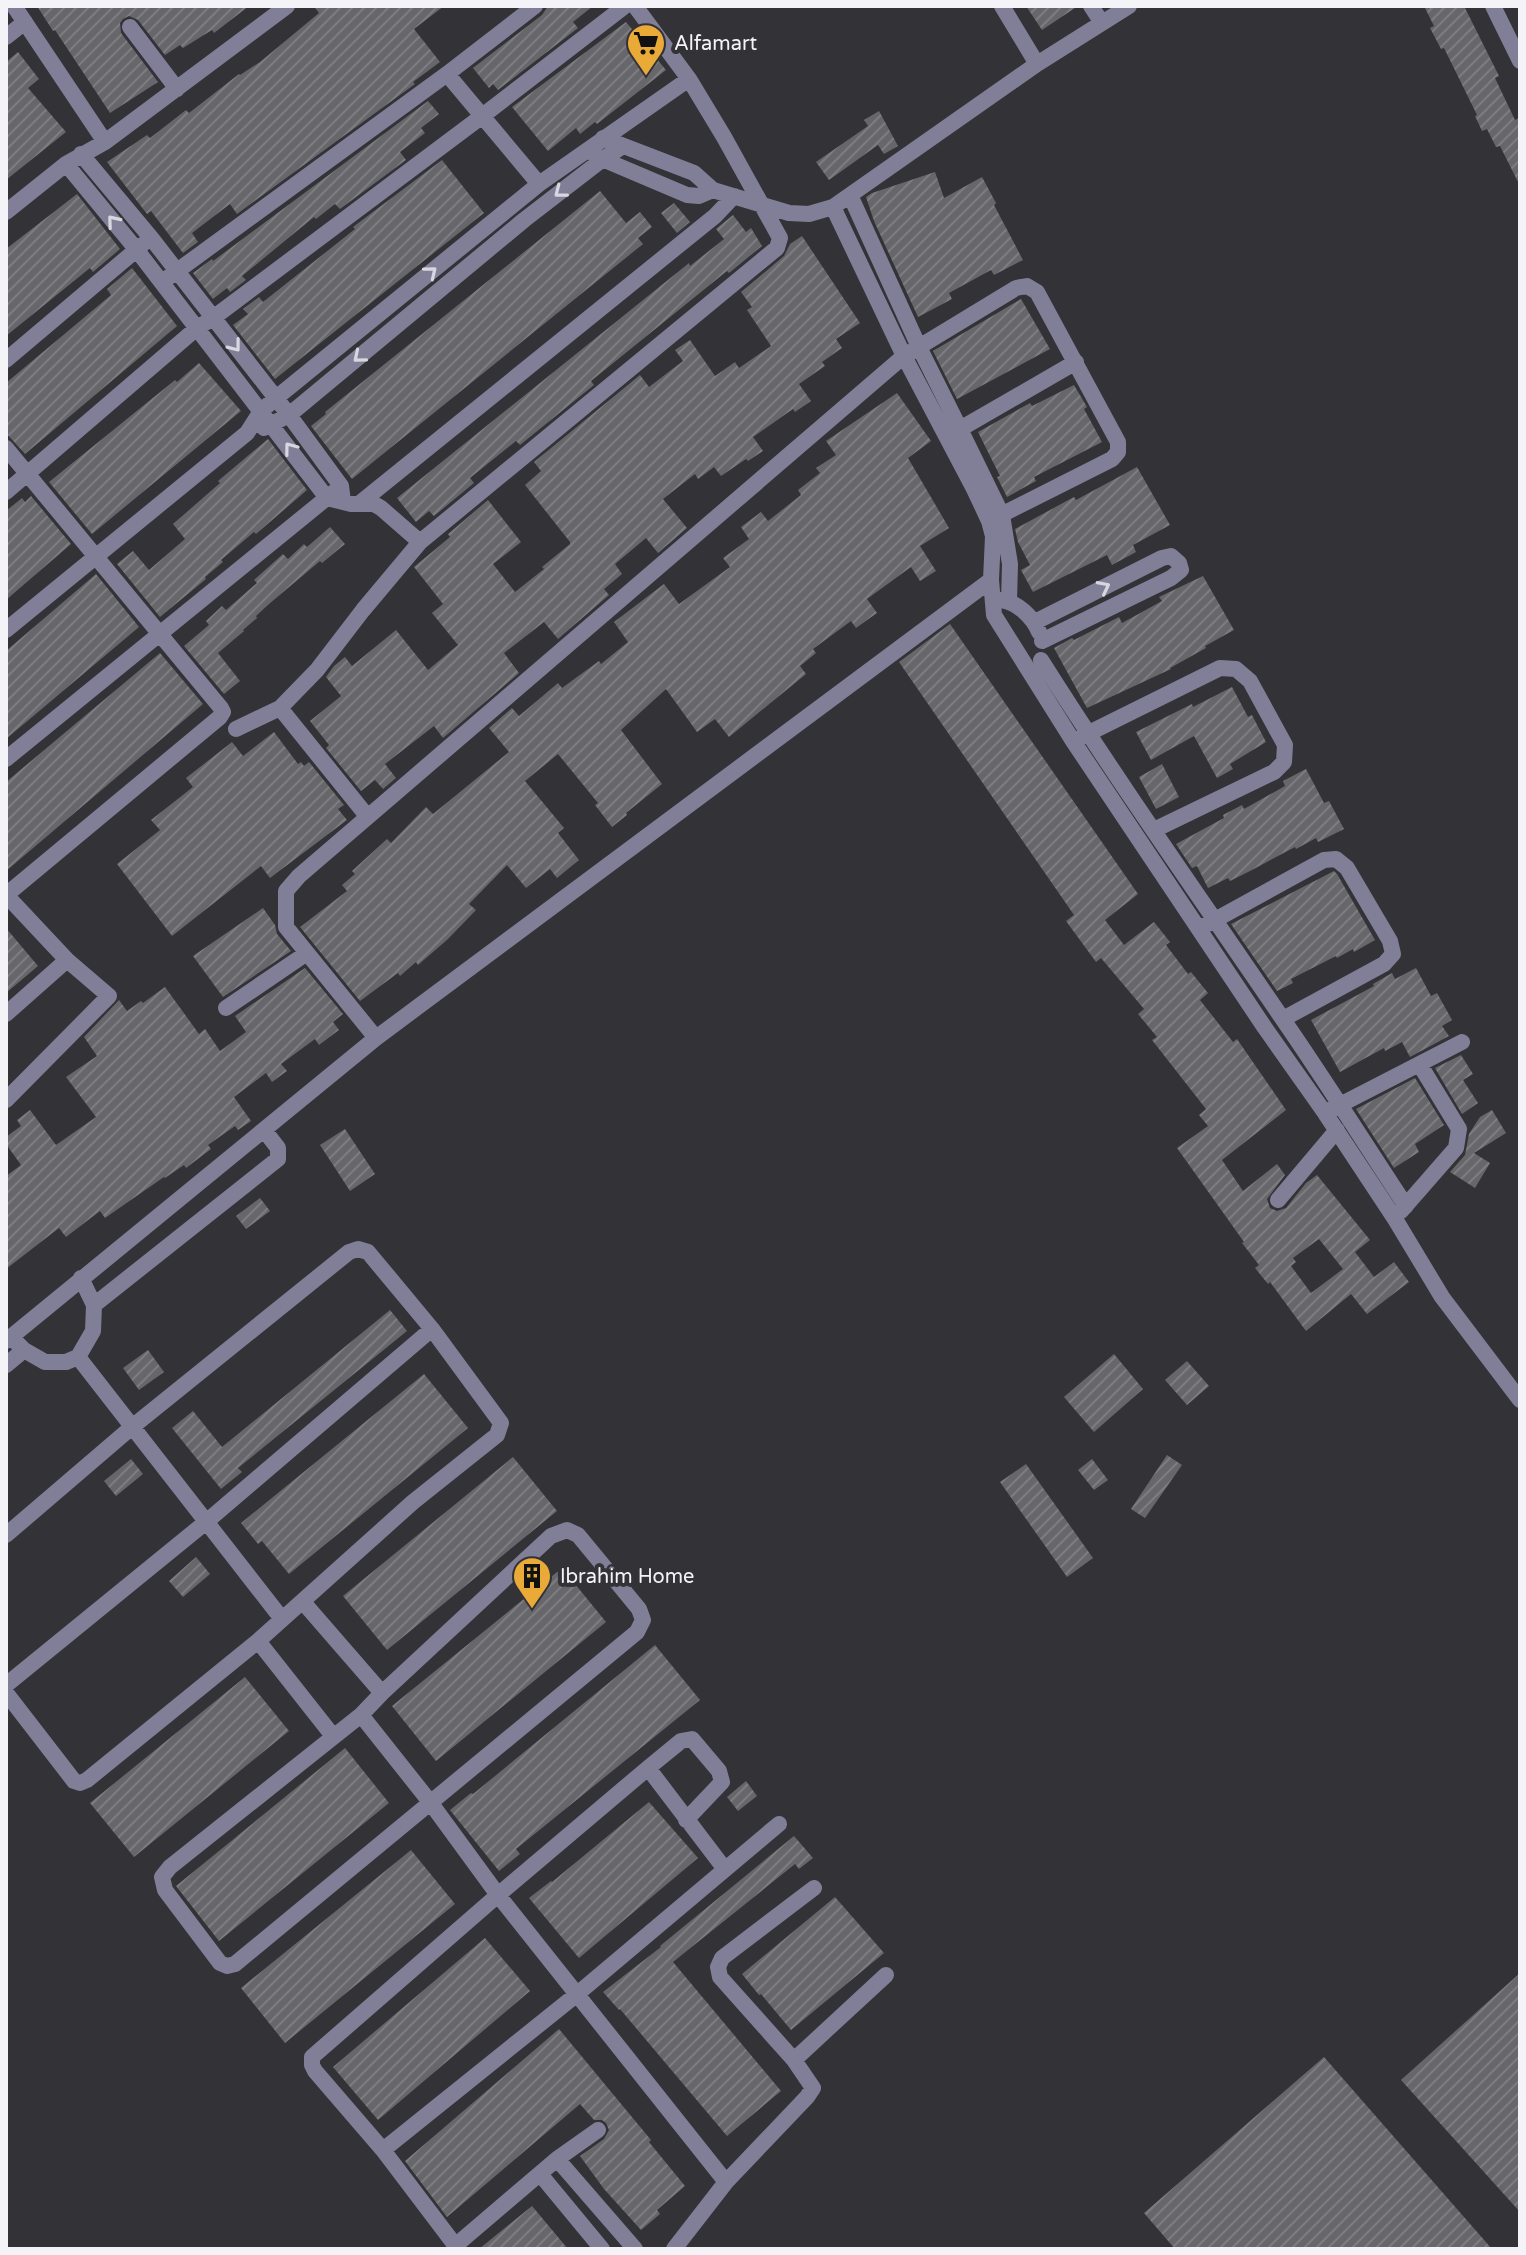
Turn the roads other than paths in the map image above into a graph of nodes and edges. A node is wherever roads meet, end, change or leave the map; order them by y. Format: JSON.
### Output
{"nodes":[{"id":1,"x":14,"y":6,"type":"edge"},
{"id":2,"x":287,"y":6,"type":"edge"},
{"id":3,"x":535,"y":6,"type":"edge"},
{"id":4,"x":625,"y":6,"type":"edge"},
{"id":5,"x":635,"y":6,"type":"edge"},
{"id":6,"x":1002,"y":6,"type":"edge"},
{"id":7,"x":1091,"y":6,"type":"edge"},
{"id":8,"x":1129,"y":6,"type":"edge"},
{"id":9,"x":1493,"y":6,"type":"edge"},
{"id":10,"x":25,"y":22,"type":"junction"},
{"id":11,"x":1102,"y":23,"type":"junction"},
{"id":12,"x":130,"y":27,"type":"dead end"},
{"id":13,"x":6,"y":37,"type":"edge"},
{"id":14,"x":1520,"y":61,"type":"edge"},
{"id":15,"x":1037,"y":64,"type":"junction"},
{"id":16,"x":447,"y":74,"type":"junction"},
{"id":17,"x":689,"y":79,"type":"junction"},
{"id":18,"x":177,"y":89,"type":"junction"},
{"id":19,"x":481,"y":117,"type":"junction"},
{"id":20,"x":603,"y":138,"type":"junction"},
{"id":21,"x":105,"y":142,"type":"junction"},
{"id":22,"x":623,"y":146,"type":"junction"},
{"id":23,"x":584,"y":151,"type":"junction"},
{"id":24,"x":81,"y":154,"type":"junction"},
{"id":25,"x":603,"y":159,"type":"junction"},
{"id":26,"x":66,"y":164,"type":"junction"},
{"id":27,"x":673,"y":165,"type":"junction"},
{"id":28,"x":539,"y":184,"type":"junction"},
{"id":29,"x":665,"y":186,"type":"junction"},
{"id":30,"x":713,"y":190,"type":"junction"},
{"id":31,"x":850,"y":195,"type":"junction"},
{"id":32,"x":734,"y":196,"type":"junction"},
{"id":33,"x":759,"y":203,"type":"junction"},
{"id":34,"x":512,"y":206,"type":"junction"},
{"id":35,"x":833,"y":207,"type":"junction"},
{"id":36,"x":6,"y":212,"type":"edge"},
{"id":37,"x":524,"y":220,"type":"junction"},
{"id":38,"x":152,"y":239,"type":"junction"},
{"id":39,"x":136,"y":249,"type":"junction"},
{"id":40,"x":178,"y":273,"type":"junction"},
{"id":41,"x":162,"y":282,"type":"junction"},
{"id":42,"x":213,"y":318,"type":"junction"},
{"id":43,"x":197,"y":328,"type":"junction"},
{"id":44,"x":911,"y":351,"type":"junction"},
{"id":45,"x":6,"y":360,"type":"edge"},
{"id":46,"x":1076,"y":362,"type":"junction"},
{"id":47,"x":276,"y":398,"type":"junction"},
{"id":48,"x":261,"y":411,"type":"junction"},
{"id":49,"x":289,"y":415,"type":"junction"},
{"id":50,"x":273,"y":425,"type":"junction"},
{"id":51,"x":960,"y":429,"type":"junction"},
{"id":52,"x":247,"y":433,"type":"junction"},
{"id":53,"x":6,"y":448,"type":"edge"},
{"id":54,"x":27,"y":474,"type":"junction"},
{"id":55,"x":6,"y":492,"type":"edge"},
{"id":56,"x":337,"y":495,"type":"junction"},
{"id":57,"x":360,"y":503,"type":"junction"},
{"id":58,"x":995,"y":518,"type":"junction"},
{"id":59,"x":420,"y":542,"type":"junction"},
{"id":60,"x":96,"y":556,"type":"junction"},
{"id":61,"x":991,"y":580,"type":"junction"},
{"id":62,"x":991,"y":599,"type":"junction"},
{"id":63,"x":1009,"y":601,"type":"junction"},
{"id":64,"x":1035,"y":622,"type":"junction"},
{"id":65,"x":6,"y":630,"type":"edge"},
{"id":66,"x":160,"y":635,"type":"junction"},
{"id":67,"x":1042,"y":641,"type":"junction"},
{"id":68,"x":1041,"y":660,"type":"junction"},
{"id":69,"x":1030,"y":675,"type":"junction"},
{"id":70,"x":280,"y":708,"type":"junction"},
{"id":71,"x":236,"y":729,"type":"dead end"},
{"id":72,"x":1080,"y":738,"type":"junction"},
{"id":73,"x":6,"y":759,"type":"edge"},
{"id":74,"x":367,"y":816,"type":"junction"},
{"id":75,"x":1154,"y":830,"type":"junction"},
{"id":76,"x":6,"y":895,"type":"edge"},
{"id":77,"x":1206,"y":925,"type":"junction"},
{"id":78,"x":307,"y":953,"type":"junction"},
{"id":79,"x":67,"y":960,"type":"junction"},
{"id":80,"x":226,"y":1008,"type":"dead end"},
{"id":81,"x":6,"y":1014,"type":"edge"},
{"id":82,"x":1283,"y":1019,"type":"junction"},
{"id":83,"x":376,"y":1038,"type":"junction"},
{"id":84,"x":1462,"y":1042,"type":"dead end"},
{"id":85,"x":1420,"y":1065,"type":"junction"},
{"id":86,"x":6,"y":1100,"type":"edge"},
{"id":87,"x":1332,"y":1109,"type":"junction"},
{"id":88,"x":264,"y":1130,"type":"junction"},
{"id":89,"x":1337,"y":1130,"type":"junction"},
{"id":90,"x":1278,"y":1200,"type":"dead end"},
{"id":91,"x":1400,"y":1212,"type":"junction"},
{"id":92,"x":81,"y":1278,"type":"junction"},
{"id":93,"x":94,"y":1305,"type":"junction"},
{"id":94,"x":432,"y":1329,"type":"junction"},
{"id":95,"x":8,"y":1339,"type":"edge"},
{"id":96,"x":24,"y":1350,"type":"junction"},
{"id":97,"x":78,"y":1357,"type":"junction"},
{"id":98,"x":6,"y":1365,"type":"edge"},
{"id":99,"x":1520,"y":1400,"type":"edge"},
{"id":100,"x":132,"y":1427,"type":"junction"},
{"id":101,"x":206,"y":1522,"type":"junction"},
{"id":102,"x":6,"y":1535,"type":"edge"},
{"id":103,"x":303,"y":1602,"type":"junction"},
{"id":104,"x":282,"y":1619,"type":"junction"},
{"id":105,"x":258,"y":1641,"type":"junction"},
{"id":106,"x":6,"y":1685,"type":"edge"},
{"id":107,"x":6,"y":1693,"type":"edge"},
{"id":108,"x":382,"y":1693,"type":"junction"},
{"id":109,"x":361,"y":1715,"type":"junction"},
{"id":110,"x":333,"y":1736,"type":"junction"},
{"id":111,"x":648,"y":1768,"type":"junction"},
{"id":112,"x":430,"y":1802,"type":"junction"},
{"id":113,"x":686,"y":1820,"type":"junction"},
{"id":114,"x":779,"y":1824,"type":"dead end"},
{"id":115,"x":724,"y":1868,"type":"junction"},
{"id":116,"x":814,"y":1888,"type":"dead end"},
{"id":117,"x":498,"y":1895,"type":"junction"},
{"id":118,"x":886,"y":1975,"type":"dead end"},
{"id":119,"x":576,"y":1995,"type":"junction"},
{"id":120,"x":794,"y":2060,"type":"junction"},
{"id":121,"x":598,"y":2130,"type":"dead end"},
{"id":122,"x":383,"y":2150,"type":"junction"},
{"id":123,"x":557,"y":2159,"type":"junction"},
{"id":124,"x":540,"y":2174,"type":"junction"},
{"id":125,"x":726,"y":2182,"type":"junction"},
{"id":126,"x":457,"y":2247,"type":"edge"},
{"id":127,"x":602,"y":2249,"type":"edge"},
{"id":128,"x":635,"y":2249,"type":"edge"},
{"id":129,"x":674,"y":2249,"type":"edge"}],
"edges":[{"from":1,"to":10,"type":"street"},
{"from":2,"to":18,"type":"street"},
{"from":3,"to":16,"type":"street"},
{"from":4,"to":19,"type":"street"},
{"from":5,"to":17,"type":"street"},
{"from":6,"to":15,"type":"street"},
{"from":7,"to":11,"type":"street"},
{"from":8,"to":11,"type":"street"},
{"from":9,"to":14,"type":"street"},
{"from":10,"to":13,"type":"street"},
{"from":10,"to":21,"type":"street"},
{"from":11,"to":15,"type":"street"},
{"from":12,"to":18,"type":"street"},
{"from":15,"to":31,"type":"street"},
{"from":16,"to":19,"type":"street"},
{"from":16,"to":40,"type":"street"},
{"from":17,"to":20,"type":"street"},
{"from":17,"to":33,"type":"street"},
{"from":18,"to":21,"type":"street"},
{"from":19,"to":28,"type":"street"},
{"from":19,"to":42,"type":"street"},
{"from":20,"to":22,"type":"street"},
{"from":20,"to":23,"type":"street"},
{"from":21,"to":24,"type":"street"},
{"from":22,"to":25,"type":"street"},
{"from":22,"to":27,"type":"street"},
{"from":23,"to":25,"type":"street"},
{"from":23,"to":28,"type":"street"},
{"from":24,"to":26,"type":"street"},
{"from":24,"to":38,"type":"street"},
{"from":25,"to":29,"type":"street"},
{"from":25,"to":37,"type":"street","one_way":true},
{"from":26,"to":36,"type":"street"},
{"from":39,"to":26,"type":"street","one_way":true},
{"from":27,"to":29,"type":"street"},
{"from":27,"to":30,"type":"street"},
{"from":28,"to":34,"type":"street"},
{"from":29,"to":30,"type":"street"},
{"from":30,"to":32,"type":"street"},
{"from":31,"to":35,"type":"street"},
{"from":31,"to":44,"type":"street"},
{"from":32,"to":33,"type":"street"},
{"from":32,"to":57,"type":"street"},
{"from":33,"to":35,"type":"street"},
{"from":33,"to":59,"type":"street"},
{"from":34,"to":37,"type":"street"},
{"from":47,"to":34,"type":"street","one_way":true},
{"from":35,"to":44,"type":"street"},
{"from":37,"to":49,"type":"street","one_way":true},
{"from":38,"to":39,"type":"street"},
{"from":38,"to":40,"type":"street"},
{"from":39,"to":41,"type":"street"},
{"from":39,"to":45,"type":"street"},
{"from":40,"to":41,"type":"street"},
{"from":40,"to":42,"type":"street"},
{"from":41,"to":43,"type":"street"},
{"from":42,"to":43,"type":"street"},
{"from":42,"to":47,"type":"street","one_way":true},
{"from":43,"to":48,"type":"street"},
{"from":43,"to":54,"type":"street"},
{"from":44,"to":46,"type":"street"},
{"from":44,"to":51,"type":"street"},
{"from":44,"to":58,"type":"street"},
{"from":44,"to":74,"type":"street"},
{"from":46,"to":51,"type":"street"},
{"from":46,"to":58,"type":"street"},
{"from":47,"to":48,"type":"street"},
{"from":47,"to":49,"type":"street"},
{"from":48,"to":50,"type":"street"},
{"from":48,"to":52,"type":"street"},
{"from":49,"to":50,"type":"street"},
{"from":49,"to":56,"type":"street"},
{"from":50,"to":52,"type":"street"},
{"from":56,"to":50,"type":"street","one_way":true},
{"from":51,"to":58,"type":"street"},
{"from":52,"to":60,"type":"street"},
{"from":53,"to":54,"type":"street"},
{"from":54,"to":55,"type":"street"},
{"from":54,"to":60,"type":"street"},
{"from":56,"to":57,"type":"street"},
{"from":56,"to":66,"type":"street"},
{"from":57,"to":59,"type":"street"},
{"from":58,"to":61,"type":"street"},
{"from":58,"to":63,"type":"street"},
{"from":59,"to":70,"type":"street"},
{"from":60,"to":65,"type":"street"},
{"from":60,"to":66,"type":"street"},
{"from":61,"to":62,"type":"street"},
{"from":61,"to":83,"type":"street"},
{"from":62,"to":63,"type":"street"},
{"from":62,"to":69,"type":"street"},
{"from":63,"to":64,"type":"street"},
{"from":64,"to":67,"type":"street"},
{"from":64,"to":67,"type":"street","one_way":true},
{"from":66,"to":73,"type":"street"},
{"from":66,"to":76,"type":"street"},
{"from":67,"to":68,"type":"street"},
{"from":68,"to":69,"type":"street"},
{"from":68,"to":72,"type":"street"},
{"from":69,"to":72,"type":"street"},
{"from":70,"to":71,"type":"street"},
{"from":70,"to":74,"type":"street"},
{"from":72,"to":75,"type":"street"},
{"from":72,"to":75,"type":"street"},
{"from":72,"to":77,"type":"street"},
{"from":74,"to":78,"type":"street"},
{"from":75,"to":77,"type":"street"},
{"from":76,"to":79,"type":"street"},
{"from":77,"to":82,"type":"street"},
{"from":77,"to":82,"type":"street"},
{"from":77,"to":87,"type":"street"},
{"from":78,"to":80,"type":"street"},
{"from":78,"to":83,"type":"street"},
{"from":79,"to":81,"type":"street"},
{"from":79,"to":86,"type":"street"},
{"from":82,"to":87,"type":"street"},
{"from":83,"to":88,"type":"street"},
{"from":84,"to":85,"type":"street"},
{"from":85,"to":87,"type":"street"},
{"from":85,"to":91,"type":"street"},
{"from":87,"to":89,"type":"street"},
{"from":87,"to":91,"type":"street"},
{"from":88,"to":92,"type":"street"},
{"from":88,"to":93,"type":"street"},
{"from":89,"to":90,"type":"street"},
{"from":89,"to":91,"type":"street"},
{"from":91,"to":99,"type":"street"},
{"from":92,"to":93,"type":"street"},
{"from":92,"to":95,"type":"street"},
{"from":93,"to":97,"type":"street"},
{"from":94,"to":100,"type":"street"},
{"from":94,"to":101,"type":"street"},
{"from":94,"to":103,"type":"street"},
{"from":95,"to":96,"type":"street"},
{"from":96,"to":97,"type":"street"},
{"from":96,"to":98,"type":"street"},
{"from":97,"to":100,"type":"street"},
{"from":100,"to":101,"type":"street"},
{"from":100,"to":102,"type":"street"},
{"from":101,"to":104,"type":"street"},
{"from":101,"to":106,"type":"street"},
{"from":103,"to":104,"type":"street"},
{"from":103,"to":108,"type":"street"},
{"from":104,"to":105,"type":"street"},
{"from":105,"to":107,"type":"street"},
{"from":105,"to":110,"type":"street"},
{"from":108,"to":109,"type":"street"},
{"from":108,"to":112,"type":"street"},
{"from":109,"to":110,"type":"street"},
{"from":109,"to":112,"type":"street"},
{"from":110,"to":112,"type":"street"},
{"from":111,"to":113,"type":"street"},
{"from":111,"to":113,"type":"street"},
{"from":111,"to":117,"type":"street"},
{"from":112,"to":117,"type":"street"},
{"from":113,"to":115,"type":"street"},
{"from":114,"to":115,"type":"street"},
{"from":115,"to":119,"type":"street"},
{"from":116,"to":120,"type":"street"},
{"from":117,"to":119,"type":"street"},
{"from":117,"to":122,"type":"street"},
{"from":118,"to":120,"type":"street"},
{"from":119,"to":122,"type":"street"},
{"from":119,"to":125,"type":"street"},
{"from":120,"to":125,"type":"street"},
{"from":121,"to":123,"type":"street"},
{"from":122,"to":126,"type":"street"},
{"from":123,"to":124,"type":"street"},
{"from":123,"to":128,"type":"street"},
{"from":124,"to":126,"type":"street"},
{"from":124,"to":127,"type":"street"},
{"from":125,"to":129,"type":"street"}]}
